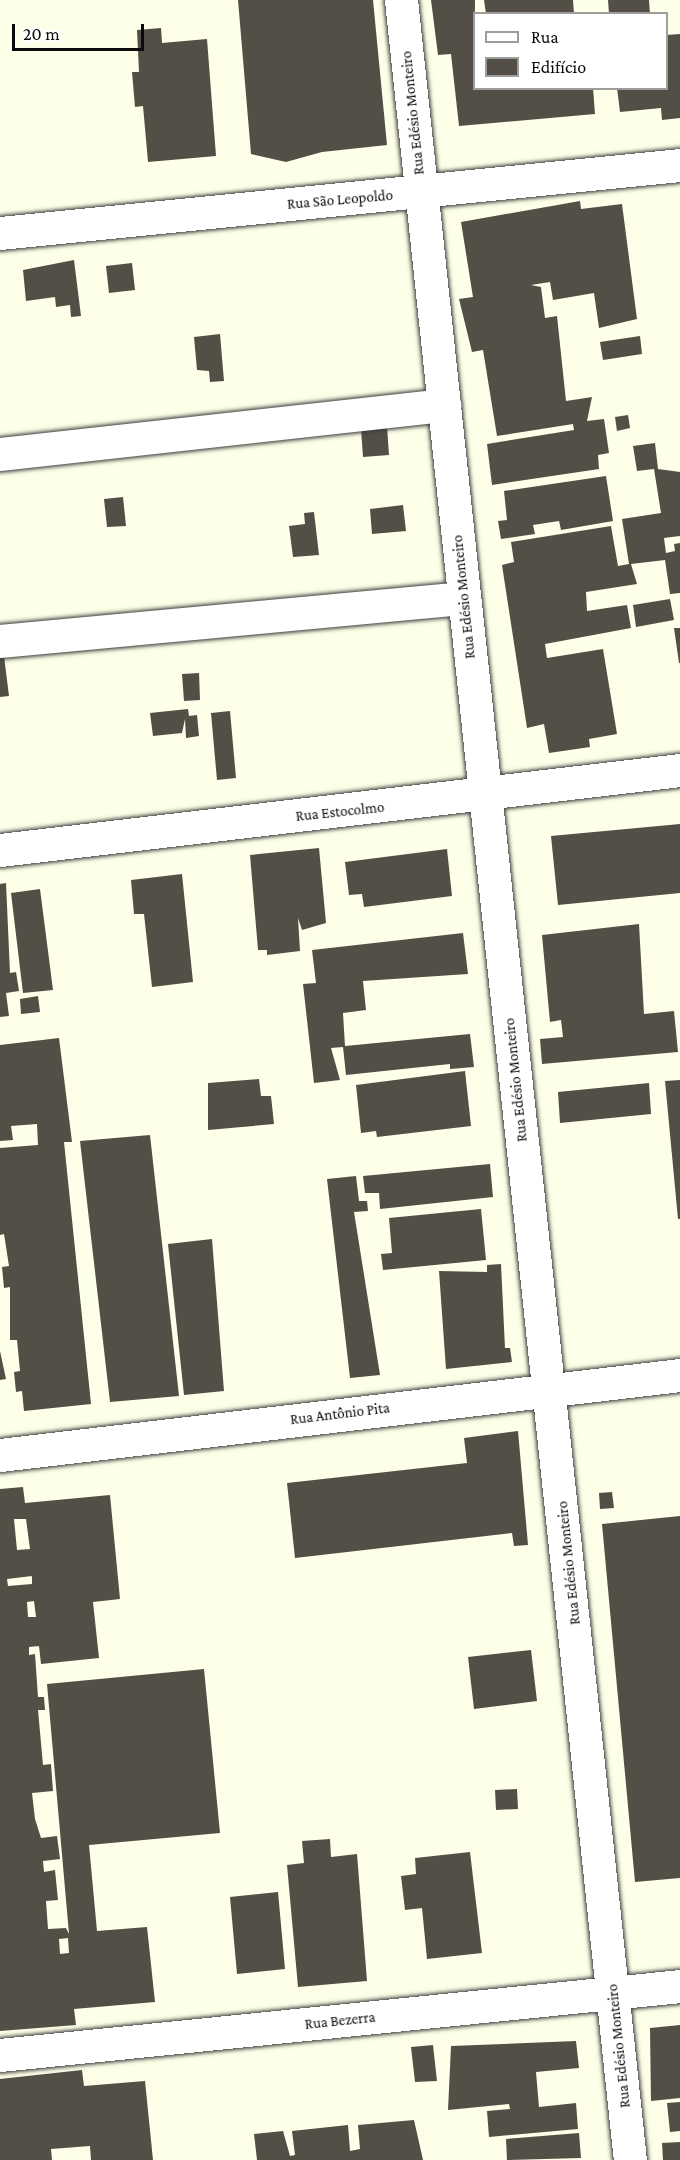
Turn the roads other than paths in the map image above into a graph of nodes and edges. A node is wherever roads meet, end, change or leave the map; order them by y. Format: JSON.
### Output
{"nodes":[{"id":1,"x":401,"y":0,"type":"edge"},
{"id":2,"x":680,"y":165,"type":"edge"},
{"id":3,"x":421,"y":193,"type":"junction"},
{"id":4,"x":0,"y":232,"type":"edge"},
{"id":5,"x":444,"y":405,"type":"junction"},
{"id":6,"x":0,"y":454,"type":"edge"},
{"id":7,"x":464,"y":598,"type":"junction"},
{"id":8,"x":0,"y":641,"type":"edge"},
{"id":9,"x":680,"y":770,"type":"edge"},
{"id":10,"x":485,"y":796,"type":"junction"},
{"id":11,"x":0,"y":850,"type":"edge"},
{"id":12,"x":680,"y":1375,"type":"edge"},
{"id":13,"x":551,"y":1388,"type":"junction"},
{"id":14,"x":0,"y":1455,"type":"edge"},
{"id":15,"x":680,"y":1986,"type":"edge"},
{"id":16,"x":614,"y":1993,"type":"junction"},
{"id":17,"x":0,"y":2055,"type":"edge"},
{"id":18,"x":630,"y":2160,"type":"edge"}],
"edges":[{"from":1,"to":3,"type":"street","name":"Rua Edésio Monteiro"},
{"from":2,"to":3,"type":"street","name":"Rua São Leopoldo"},
{"from":3,"to":4,"type":"street","name":"Rua São Leopoldo"},
{"from":3,"to":5,"type":"street","name":"Rua Edésio Monteiro"},
{"from":5,"to":6,"type":"street"},
{"from":5,"to":7,"type":"street","name":"Rua Edésio Monteiro"},
{"from":7,"to":8,"type":"street"},
{"from":7,"to":10,"type":"street","name":"Rua Edésio Monteiro"},
{"from":9,"to":10,"type":"street","name":"Rua Estocolmo"},
{"from":10,"to":11,"type":"street","name":"Rua Estocolmo"},
{"from":10,"to":13,"type":"street","name":"Rua Edésio Monteiro"},
{"from":12,"to":13,"type":"street","name":"Rua Antônio Pita"},
{"from":13,"to":14,"type":"street","name":"Rua Antônio Pita"},
{"from":13,"to":16,"type":"street","name":"Rua Edésio Monteiro"},
{"from":15,"to":16,"type":"street","name":"Rua Bezerra"},
{"from":16,"to":17,"type":"street","name":"Rua Bezerra"},
{"from":16,"to":18,"type":"street","name":"Rua Edésio Monteiro"}]}
